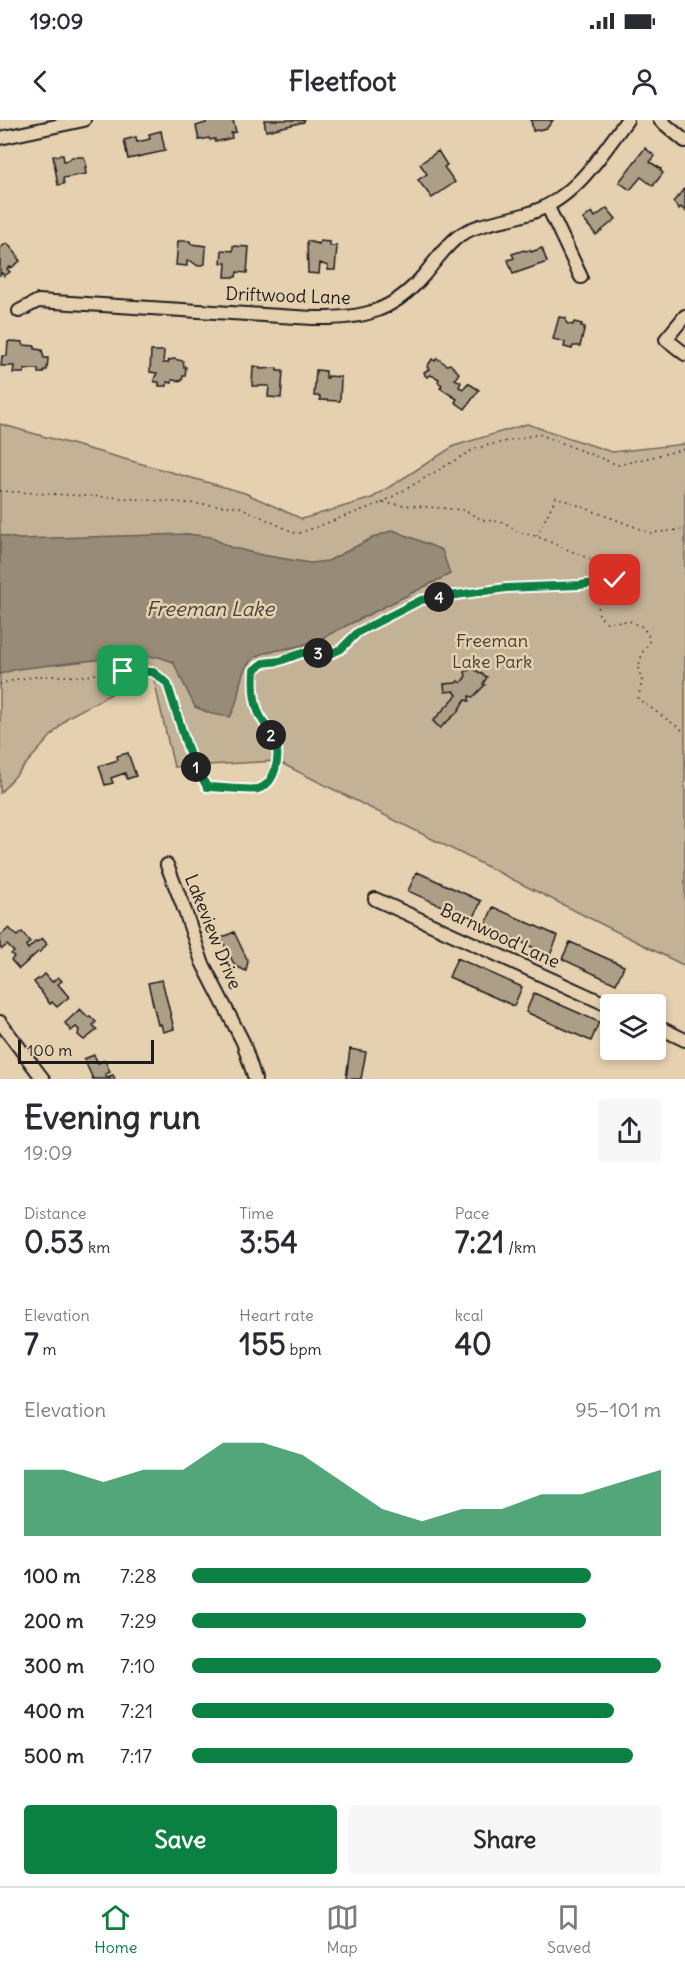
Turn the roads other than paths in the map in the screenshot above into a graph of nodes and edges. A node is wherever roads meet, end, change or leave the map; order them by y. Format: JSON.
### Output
{"nodes":[{"id":1,"x":84,"y":120,"type":"edge"},
{"id":2,"x":627,"y":120,"type":"edge"},
{"id":3,"x":660,"y":120,"type":"edge"},
{"id":4,"x":0,"y":138,"type":"edge"},
{"id":5,"x":685,"y":141,"type":"edge"},
{"id":6,"x":548,"y":207,"type":"junction"},
{"id":7,"x":581,"y":277,"type":"dead end"},
{"id":8,"x":19,"y":311,"type":"dead end"},
{"id":9,"x":685,"y":316,"type":"edge"},
{"id":10,"x":685,"y":354,"type":"edge"},
{"id":11,"x":167,"y":865,"type":"dead end"},
{"id":12,"x":375,"y":899,"type":"dead end"},
{"id":13,"x":600,"y":1001,"type":"edge"},
{"id":14,"x":0,"y":1022,"type":"edge"},
{"id":15,"x":666,"y":1031,"type":"edge"},
{"id":16,"x":685,"y":1040,"type":"edge"},
{"id":17,"x":44,"y":1079,"type":"edge"},
{"id":18,"x":255,"y":1079,"type":"edge"}],
"edges":[{"from":1,"to":4,"type":"street"},
{"from":2,"to":6,"type":"street","name":"Driftwood Lane"},
{"from":3,"to":5,"type":"street"},
{"from":6,"to":7,"type":"street"},
{"from":6,"to":8,"type":"street","name":"Driftwood Lane"},
{"from":9,"to":10,"type":"street"},
{"from":11,"to":18,"type":"street","name":"Lakeview Drive"},
{"from":12,"to":13,"type":"street","name":"Barnwood Lane"},
{"from":14,"to":17,"type":"street"},
{"from":15,"to":16,"type":"street"}]}
